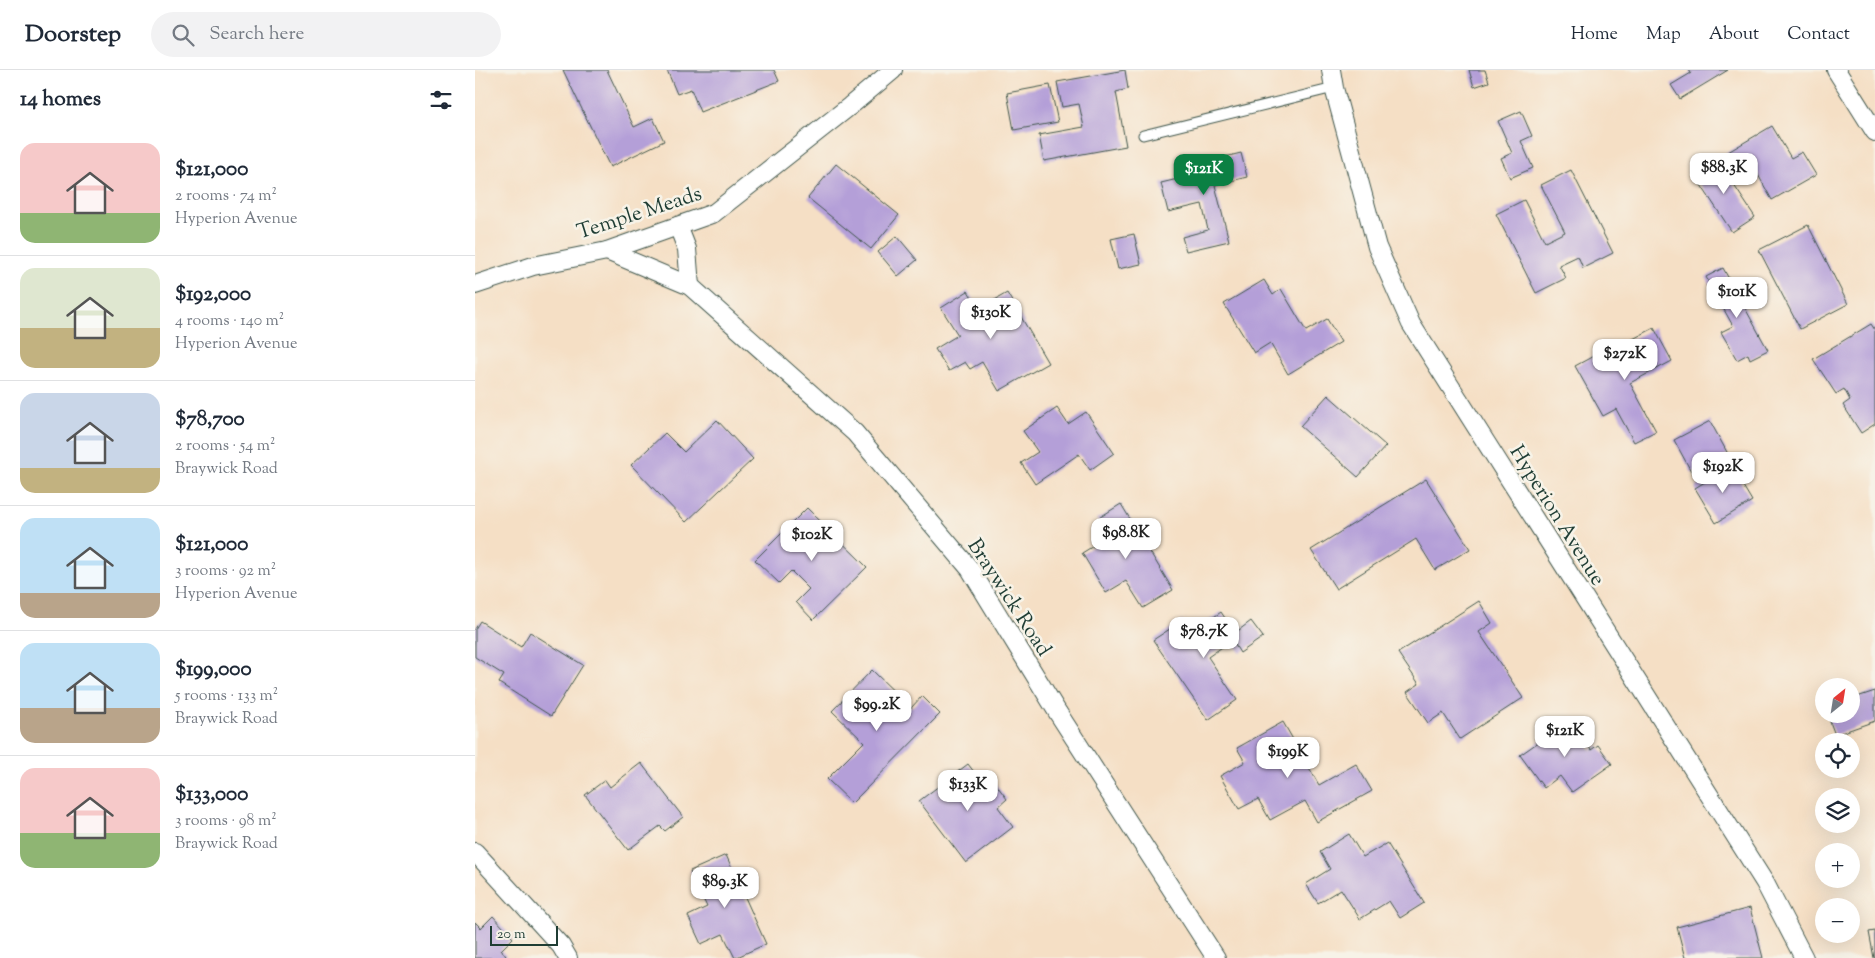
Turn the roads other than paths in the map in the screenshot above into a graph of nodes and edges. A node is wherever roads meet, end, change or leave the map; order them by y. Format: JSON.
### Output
{"nodes":[{"id":1,"x":893,"y":70,"type":"edge"},
{"id":2,"x":1331,"y":70,"type":"edge"},
{"id":3,"x":1836,"y":70,"type":"edge"},
{"id":4,"x":1334,"y":88,"type":"junction"},
{"id":5,"x":1875,"y":132,"type":"edge"},
{"id":6,"x":1143,"y":135,"type":"dead end"},
{"id":7,"x":678,"y":226,"type":"junction"},
{"id":8,"x":607,"y":251,"type":"junction"},
{"id":9,"x":475,"y":285,"type":"edge"},
{"id":10,"x":690,"y":286,"type":"junction"},
{"id":11,"x":475,"y":852,"type":"edge"},
{"id":12,"x":568,"y":958,"type":"edge"},
{"id":13,"x":1216,"y":958,"type":"edge"},
{"id":14,"x":1804,"y":958,"type":"edge"}],
"edges":[{"from":1,"to":7,"type":"street","name":"Temple Meads"},
{"from":2,"to":4,"type":"street","name":"Hyperion Avenue"},
{"from":3,"to":5,"type":"street"},
{"from":4,"to":6,"type":"lane"},
{"from":4,"to":14,"type":"street","name":"Hyperion Avenue"},
{"from":7,"to":8,"type":"street","name":"Temple Meads"},
{"from":7,"to":10,"type":"street"},
{"from":8,"to":9,"type":"street","name":"Temple Meads"},
{"from":8,"to":10,"type":"street","name":"Braywick Road"},
{"from":10,"to":13,"type":"street","name":"Braywick Road"},
{"from":11,"to":12,"type":"street"}]}
